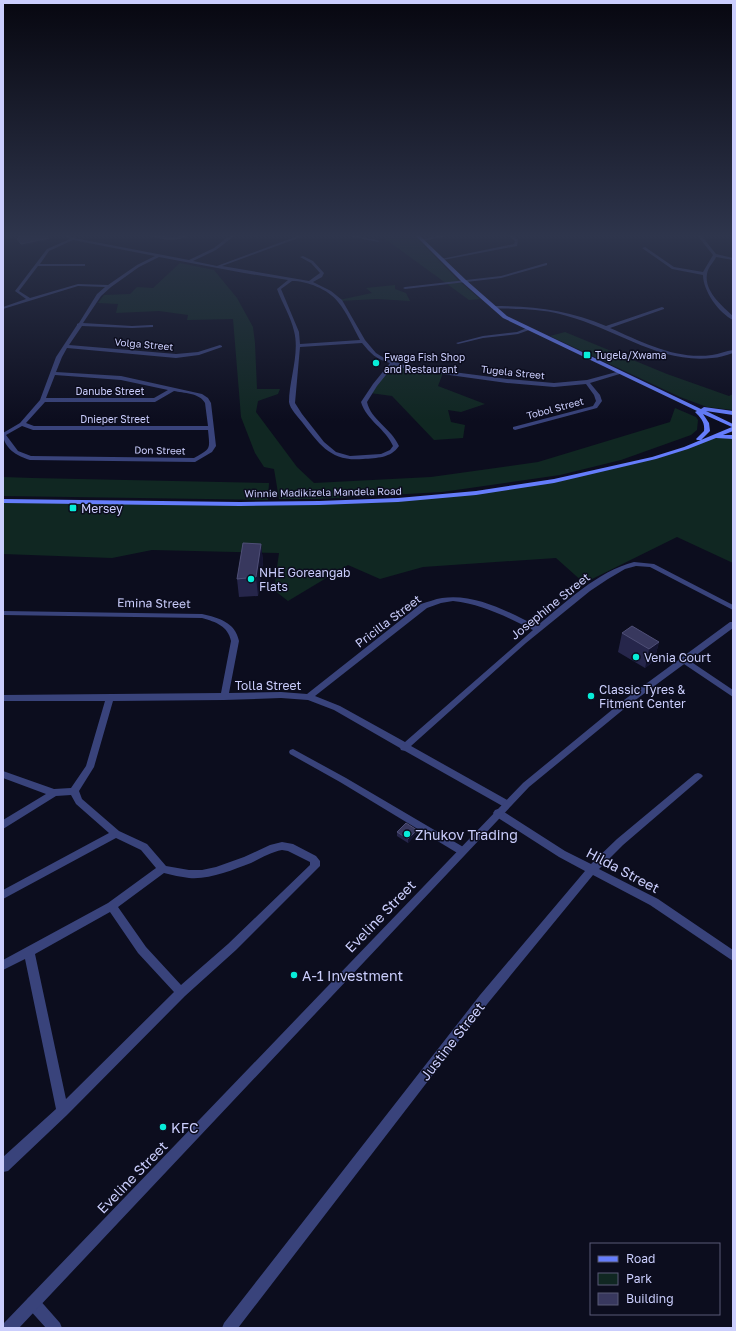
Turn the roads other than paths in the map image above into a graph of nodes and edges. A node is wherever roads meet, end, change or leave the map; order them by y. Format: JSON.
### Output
{"nodes":[{"id":1,"x":24,"y":296,"type":"edge"},
{"id":2,"x":42,"y":296,"type":"edge"},
{"id":3,"x":98,"y":296,"type":"edge"},
{"id":4,"x":282,"y":296,"type":"edge"},
{"id":5,"x":334,"y":296,"type":"edge"},
{"id":6,"x":481,"y":296,"type":"edge"},
{"id":7,"x":712,"y":296,"type":"edge"},
{"id":8,"x":30,"y":300,"type":"junction"},
{"id":9,"x":493,"y":307,"type":"junction"},
{"id":10,"x":3,"y":308,"type":"edge"},
{"id":11,"x":662,"y":308,"type":"dead end"},
{"id":12,"x":733,"y":319,"type":"edge"},
{"id":13,"x":79,"y":324,"type":"junction"},
{"id":14,"x":151,"y":326,"type":"dead end"},
{"id":15,"x":606,"y":328,"type":"junction"},
{"id":16,"x":527,"y":329,"type":"junction"},
{"id":17,"x":363,"y":341,"type":"junction"},
{"id":18,"x":458,"y":343,"type":"dead end"},
{"id":19,"x":65,"y":346,"type":"junction"},
{"id":20,"x":220,"y":346,"type":"dead end"},
{"id":21,"x":298,"y":346,"type":"junction"},
{"id":22,"x":733,"y":351,"type":"edge"},
{"id":23,"x":393,"y":363,"type":"junction"},
{"id":24,"x":54,"y":373,"type":"junction"},
{"id":25,"x":620,"y":373,"type":"junction"},
{"id":26,"x":587,"y":382,"type":"junction"},
{"id":27,"x":174,"y":389,"type":"junction"},
{"id":28,"x":43,"y":400,"type":"junction"},
{"id":29,"x":690,"y":406,"type":"junction"},
{"id":30,"x":733,"y":413,"type":"edge"},
{"id":31,"x":22,"y":424,"type":"junction"},
{"id":32,"x":732,"y":426,"type":"edge"},
{"id":33,"x":210,"y":428,"type":"junction"},
{"id":34,"x":515,"y":428,"type":"dead end"},
{"id":35,"x":3,"y":435,"type":"edge"},
{"id":36,"x":733,"y":437,"type":"edge"},
{"id":37,"x":699,"y":438,"type":"junction"},
{"id":38,"x":710,"y":439,"type":"junction"},
{"id":39,"x":640,"y":460,"type":"junction"},
{"id":40,"x":3,"y":501,"type":"edge"},
{"id":41,"x":733,"y":608,"type":"edge"},
{"id":42,"x":3,"y":613,"type":"edge"},
{"id":43,"x":733,"y":624,"type":"edge"},
{"id":44,"x":538,"y":629,"type":"junction"},
{"id":45,"x":684,"y":660,"type":"junction"},
{"id":46,"x":733,"y":694,"type":"edge"},
{"id":47,"x":224,"y":697,"type":"junction"},
{"id":48,"x":309,"y":697,"type":"junction"},
{"id":49,"x":3,"y":698,"type":"edge"},
{"id":50,"x":110,"y":698,"type":"junction"},
{"id":51,"x":404,"y":748,"type":"junction"},
{"id":52,"x":293,"y":752,"type":"dead end"},
{"id":53,"x":3,"y":774,"type":"edge"},
{"id":54,"x":698,"y":776,"type":"dead end"},
{"id":55,"x":74,"y":791,"type":"junction"},
{"id":56,"x":54,"y":793,"type":"junction"},
{"id":57,"x":502,"y":809,"type":"junction"},
{"id":58,"x":3,"y":825,"type":"edge"},
{"id":59,"x":116,"y":834,"type":"junction"},
{"id":60,"x":462,"y":851,"type":"junction"},
{"id":61,"x":592,"y":869,"type":"junction"},
{"id":62,"x":163,"y":870,"type":"junction"},
{"id":63,"x":3,"y":895,"type":"edge"},
{"id":64,"x":112,"y":906,"type":"junction"},
{"id":65,"x":29,"y":952,"type":"junction"},
{"id":66,"x":733,"y":956,"type":"edge"},
{"id":67,"x":3,"y":965,"type":"edge"},
{"id":68,"x":181,"y":992,"type":"junction"},
{"id":69,"x":63,"y":1111,"type":"junction"},
{"id":70,"x":3,"y":1166,"type":"edge"},
{"id":71,"x":33,"y":1303,"type":"junction"},
{"id":72,"x":9,"y":1328,"type":"edge"},
{"id":73,"x":55,"y":1328,"type":"edge"},
{"id":74,"x":229,"y":1328,"type":"edge"}],
"edges":[{"from":1,"to":8,"type":"street"},
{"from":2,"to":8,"type":"street"},
{"from":3,"to":13,"type":"street"},
{"from":4,"to":21,"type":"street"},
{"from":5,"to":17,"type":"street","name":"Tugela Street"},
{"from":6,"to":9,"type":"main road"},
{"from":7,"to":12,"type":"street"},
{"from":8,"to":10,"type":"street"},
{"from":9,"to":15,"type":"street"},
{"from":9,"to":16,"type":"main road"},
{"from":11,"to":15,"type":"street"},
{"from":13,"to":14,"type":"street"},
{"from":13,"to":19,"type":"street"},
{"from":15,"to":22,"type":"street"},
{"from":16,"to":18,"type":"street"},
{"from":16,"to":25,"type":"main road"},
{"from":17,"to":21,"type":"street"},
{"from":17,"to":23,"type":"street","name":"Tugela Street"},
{"from":19,"to":20,"type":"street","name":"Volga Street"},
{"from":19,"to":24,"type":"street"},
{"from":21,"to":23,"type":"street"},
{"from":23,"to":26,"type":"street","name":"Tugela Street"},
{"from":24,"to":27,"type":"street","name":"Don Street"},
{"from":24,"to":28,"type":"street"},
{"from":25,"to":26,"type":"street","name":"Tugela Street"},
{"from":25,"to":29,"type":"main road"},
{"from":26,"to":34,"type":"street","name":"Tobol Street"},
{"from":27,"to":28,"type":"street","name":"Danube Street"},
{"from":27,"to":33,"type":"street","name":"Don Street"},
{"from":28,"to":31,"type":"street"},
{"from":29,"to":30,"type":"main road"},
{"from":29,"to":32,"type":"main road"},
{"from":29,"to":37,"type":"main road"},
{"from":31,"to":33,"type":"street","name":"Dnieper Street"},
{"from":31,"to":35,"type":"street"},
{"from":32,"to":37,"type":"main road","name":"Winnie Madikizela Mandela Road"},
{"from":32,"to":38,"type":"main road","name":"Winnie Madikizela Mandela Road"},
{"from":33,"to":35,"type":"street","name":"Don Street"},
{"from":36,"to":38,"type":"main road"},
{"from":37,"to":39,"type":"main road","name":"Winnie Madikizela Mandela Road"},
{"from":38,"to":39,"type":"main road","name":"Winnie Madikizela Mandela Road"},
{"from":39,"to":40,"type":"main road","name":"Winnie Madikizela Mandela Road"},
{"from":41,"to":44,"type":"street","name":"Josephine Street"},
{"from":42,"to":47,"type":"street","name":"Emina Street"},
{"from":43,"to":45,"type":"street","name":"Eveline Street"},
{"from":44,"to":48,"type":"street","name":"Pricilla Street"},
{"from":44,"to":51,"type":"street","name":"Josephine Street"},
{"from":45,"to":46,"type":"street"},
{"from":45,"to":57,"type":"street","name":"Eveline Street"},
{"from":47,"to":48,"type":"street","name":"Tolla Street"},
{"from":47,"to":50,"type":"street","name":"Tolla Street"},
{"from":48,"to":51,"type":"street","name":"Tolla Street"},
{"from":49,"to":50,"type":"street","name":"Tolla Street"},
{"from":50,"to":55,"type":"street"},
{"from":51,"to":57,"type":"street","name":"Tolla Street"},
{"from":52,"to":60,"type":"street"},
{"from":53,"to":56,"type":"street"},
{"from":54,"to":61,"type":"street","name":"Justine Street"},
{"from":55,"to":56,"type":"street"},
{"from":55,"to":59,"type":"street"},
{"from":56,"to":58,"type":"street"},
{"from":57,"to":60,"type":"street","name":"Eveline Street"},
{"from":57,"to":61,"type":"street","name":"Hilda Street"},
{"from":59,"to":62,"type":"street"},
{"from":59,"to":63,"type":"street"},
{"from":60,"to":71,"type":"street","name":"Eveline Street"},
{"from":61,"to":66,"type":"street","name":"Hilda Street"},
{"from":61,"to":74,"type":"street","name":"Justine Street"},
{"from":62,"to":64,"type":"street"},
{"from":62,"to":68,"type":"street"},
{"from":64,"to":65,"type":"street"},
{"from":64,"to":68,"type":"street"},
{"from":65,"to":67,"type":"street"},
{"from":65,"to":69,"type":"street"},
{"from":68,"to":69,"type":"street"},
{"from":69,"to":70,"type":"street"},
{"from":71,"to":72,"type":"street","name":"Eveline Street"},
{"from":71,"to":73,"type":"street"}]}
